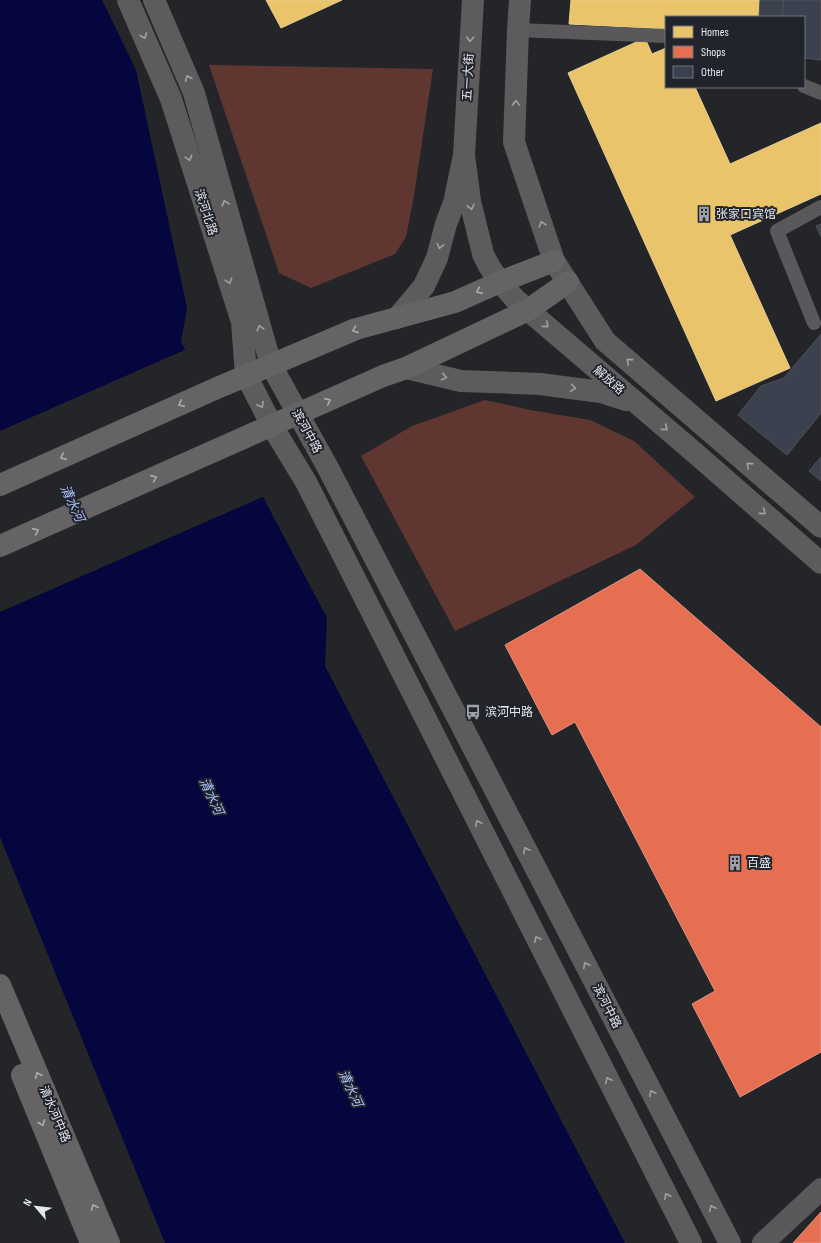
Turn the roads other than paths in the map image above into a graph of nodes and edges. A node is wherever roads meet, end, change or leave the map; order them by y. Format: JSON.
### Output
{"nodes":[{"id":1,"x":128,"y":0,"type":"edge"},
{"id":2,"x":154,"y":0,"type":"edge"},
{"id":3,"x":473,"y":0,"type":"edge"},
{"id":4,"x":520,"y":0,"type":"edge"},
{"id":5,"x":518,"y":30,"type":"junction"},
{"id":6,"x":665,"y":36,"type":"edge"},
{"id":7,"x":805,"y":86,"type":"edge"},
{"id":8,"x":821,"y":93,"type":"edge"},
{"id":9,"x":464,"y":155,"type":"junction"},
{"id":10,"x":821,"y":207,"type":"edge"},
{"id":11,"x":554,"y":261,"type":"junction"},
{"id":12,"x":500,"y":282,"type":"junction"},
{"id":13,"x":568,"y":282,"type":"junction"},
{"id":14,"x":528,"y":310,"type":"junction"},
{"id":15,"x":397,"y":318,"type":"junction"},
{"id":16,"x":814,"y":323,"type":"dead end"},
{"id":17,"x":271,"y":365,"type":"junction"},
{"id":18,"x":406,"y":368,"type":"junction"},
{"id":19,"x":246,"y":376,"type":"junction"},
{"id":20,"x":635,"y":402,"type":"junction"},
{"id":21,"x":298,"y":414,"type":"junction"},
{"id":22,"x":272,"y":426,"type":"junction"},
{"id":23,"x":0,"y":485,"type":"edge"},
{"id":24,"x":821,"y":527,"type":"edge"},
{"id":25,"x":0,"y":546,"type":"edge"},
{"id":26,"x":821,"y":563,"type":"edge"},
{"id":27,"x":0,"y":985,"type":"edge"},
{"id":28,"x":0,"y":1022,"type":"edge"},
{"id":29,"x":821,"y":1189,"type":"edge"},
{"id":30,"x":91,"y":1243,"type":"edge"},
{"id":31,"x":109,"y":1243,"type":"edge"},
{"id":32,"x":691,"y":1243,"type":"edge"},
{"id":33,"x":730,"y":1243,"type":"edge"},
{"id":34,"x":763,"y":1243,"type":"edge"}],
"edges":[{"from":1,"to":19,"type":"main road","name":"滨河北路","one_way":true},
{"from":17,"to":2,"type":"main road","name":"滨河北路","one_way":true},
{"from":3,"to":9,"type":"main road","name":"五一大街","one_way":true},
{"from":4,"to":5,"type":"main road"},
{"from":5,"to":6,"type":"lane"},
{"from":11,"to":5,"type":"main road","one_way":true},
{"from":7,"to":8,"type":"lane"},
{"from":9,"to":12,"type":"main road","name":"解放路","one_way":true},
{"from":9,"to":15,"type":"main road","one_way":true},
{"from":10,"to":16,"type":"lane"},
{"from":11,"to":12,"type":"main road"},
{"from":11,"to":13,"type":"main road"},
{"from":12,"to":14,"type":"main road","name":"解放路"},
{"from":12,"to":15,"type":"main road","one_way":true},
{"from":13,"to":14,"type":"main road"},
{"from":24,"to":13,"type":"main road","one_way":true},
{"from":14,"to":18,"type":"main road"},
{"from":14,"to":20,"type":"main road","name":"解放路","one_way":true},
{"from":15,"to":17,"type":"main road","one_way":true},
{"from":17,"to":19,"type":"main road"},
{"from":17,"to":21,"type":"main road","name":"滨河中路"},
{"from":18,"to":20,"type":"main road","one_way":true},
{"from":21,"to":18,"type":"main road","one_way":true},
{"from":19,"to":22,"type":"main road","name":"滨河北路","one_way":true},
{"from":19,"to":23,"type":"main road","one_way":true},
{"from":20,"to":26,"type":"main road","name":"解放路","one_way":true},
{"from":21,"to":22,"type":"main road"},
{"from":33,"to":21,"type":"main road","name":"滨河中路","one_way":true},
{"from":25,"to":22,"type":"main road","one_way":true},
{"from":32,"to":22,"type":"main road","one_way":true},
{"from":31,"to":27,"type":"main road","name":"清水河中路","one_way":true},
{"from":28,"to":30,"type":"main road","name":"清水河中路","one_way":true},
{"from":29,"to":34,"type":"street"}]}
